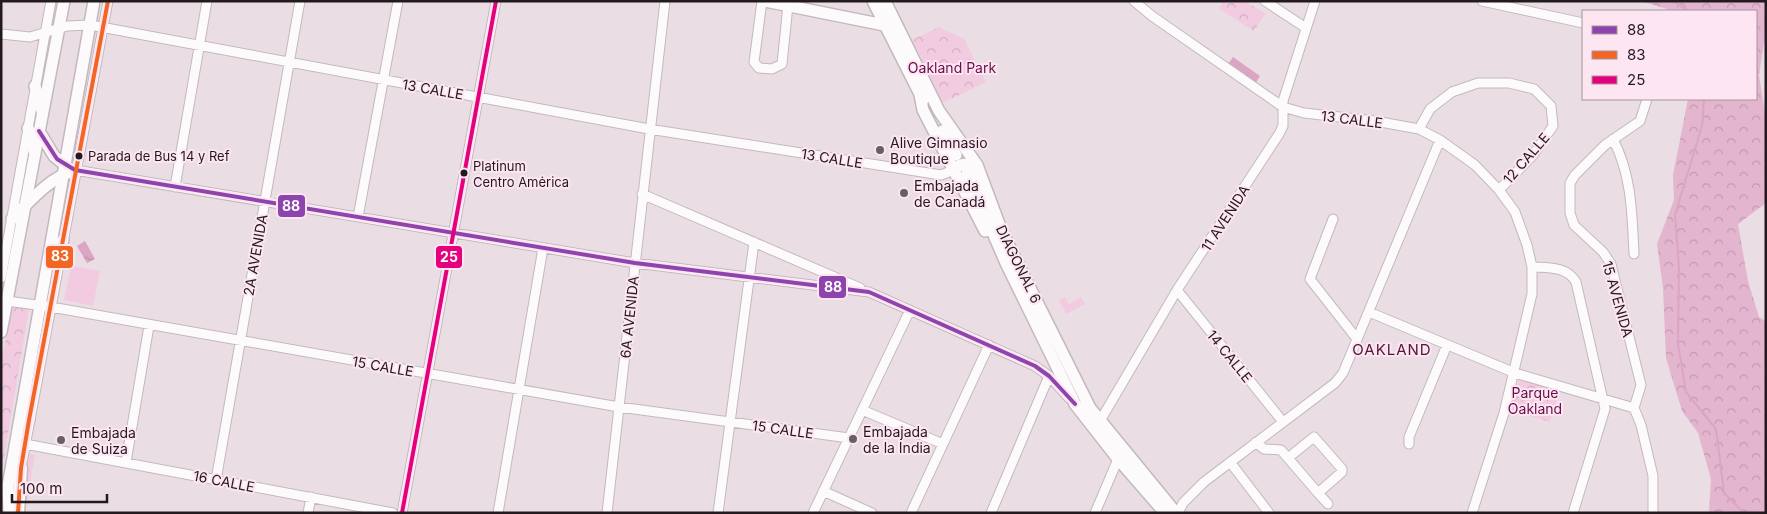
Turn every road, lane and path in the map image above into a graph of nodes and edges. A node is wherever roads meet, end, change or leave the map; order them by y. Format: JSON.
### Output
{"nodes":[{"id":1,"x":51,"y":1,"type":"edge"},
{"id":2,"x":64,"y":1,"type":"edge"},
{"id":3,"x":94,"y":1,"type":"edge"},
{"id":4,"x":108,"y":1,"type":"edge"},
{"id":5,"x":207,"y":1,"type":"edge"},
{"id":6,"x":300,"y":1,"type":"edge"},
{"id":7,"x":398,"y":1,"type":"edge"},
{"id":8,"x":496,"y":1,"type":"edge"},
{"id":9,"x":665,"y":1,"type":"edge"},
{"id":10,"x":763,"y":1,"type":"edge"},
{"id":11,"x":873,"y":1,"type":"edge"},
{"id":12,"x":885,"y":1,"type":"edge"},
{"id":13,"x":1134,"y":1,"type":"edge"},
{"id":14,"x":1265,"y":1,"type":"edge"},
{"id":15,"x":1315,"y":1,"type":"edge"},
{"id":16,"x":1482,"y":1,"type":"edge"},
{"id":17,"x":788,"y":5,"type":"junction"},
{"id":18,"x":857,"y":18,"type":"junction"},
{"id":19,"x":1582,"y":23,"type":"edge"},
{"id":20,"x":90,"y":24,"type":"junction"},
{"id":21,"x":884,"y":24,"type":"junction"},
{"id":22,"x":103,"y":27,"type":"junction"},
{"id":23,"x":59,"y":28,"type":"junction"},
{"id":24,"x":1306,"y":28,"type":"junction"},
{"id":25,"x":1,"y":34,"type":"edge"},
{"id":26,"x":45,"y":34,"type":"junction"},
{"id":27,"x":199,"y":46,"type":"junction"},
{"id":28,"x":290,"y":63,"type":"junction"},
{"id":29,"x":385,"y":80,"type":"junction"},
{"id":30,"x":36,"y":86,"type":"junction"},
{"id":31,"x":478,"y":98,"type":"junction"},
{"id":32,"x":1647,"y":100,"type":"edge"},
{"id":33,"x":1282,"y":107,"type":"junction"},
{"id":34,"x":43,"y":114,"type":"junction"},
{"id":35,"x":649,"y":129,"type":"junction"},
{"id":36,"x":1419,"y":129,"type":"junction"},
{"id":37,"x":34,"y":130,"type":"junction"},
{"id":38,"x":1613,"y":139,"type":"junction"},
{"id":39,"x":1440,"y":140,"type":"junction"},
{"id":40,"x":953,"y":162,"type":"junction"},
{"id":41,"x":68,"y":170,"type":"junction"},
{"id":42,"x":967,"y":173,"type":"dead end"},
{"id":43,"x":175,"y":187,"type":"junction"},
{"id":44,"x":1499,"y":190,"type":"junction"},
{"id":45,"x":642,"y":194,"type":"junction"},
{"id":46,"x":265,"y":201,"type":"junction"},
{"id":47,"x":26,"y":205,"type":"junction"},
{"id":48,"x":358,"y":217,"type":"junction"},
{"id":49,"x":12,"y":219,"type":"edge"},
{"id":50,"x":1333,"y":219,"type":"dead end"},
{"id":51,"x":998,"y":221,"type":"junction"},
{"id":52,"x":453,"y":233,"type":"junction"},
{"id":53,"x":63,"y":240,"type":"junction"},
{"id":54,"x":754,"y":242,"type":"junction"},
{"id":55,"x":543,"y":248,"type":"junction"},
{"id":56,"x":1634,"y":254,"type":"dead end"},
{"id":57,"x":635,"y":263,"type":"junction"},
{"id":58,"x":1006,"y":263,"type":"junction"},
{"id":59,"x":46,"y":265,"type":"junction"},
{"id":60,"x":808,"y":266,"type":"junction"},
{"id":61,"x":1532,"y":267,"type":"junction"},
{"id":62,"x":750,"y":278,"type":"junction"},
{"id":63,"x":6,"y":281,"type":"edge"},
{"id":64,"x":805,"y":284,"type":"junction"},
{"id":65,"x":843,"y":285,"type":"junction"},
{"id":66,"x":1177,"y":290,"type":"junction"},
{"id":67,"x":3,"y":302,"type":"edge"},
{"id":68,"x":39,"y":306,"type":"junction"},
{"id":69,"x":51,"y":307,"type":"junction"},
{"id":70,"x":910,"y":310,"type":"junction"},
{"id":71,"x":1369,"y":312,"type":"junction"},
{"id":72,"x":149,"y":326,"type":"junction"},
{"id":73,"x":1,"y":332,"type":"edge"},
{"id":74,"x":1357,"y":339,"type":"junction"},
{"id":75,"x":239,"y":341,"type":"junction"},
{"id":76,"x":989,"y":345,"type":"junction"},
{"id":77,"x":1447,"y":345,"type":"junction"},
{"id":78,"x":1515,"y":373,"type":"junction"},
{"id":79,"x":428,"y":374,"type":"junction"},
{"id":80,"x":1049,"y":376,"type":"junction"},
{"id":81,"x":26,"y":381,"type":"junction"},
{"id":82,"x":519,"y":390,"type":"junction"},
{"id":83,"x":1603,"y":399,"type":"junction"},
{"id":84,"x":1075,"y":404,"type":"junction"},
{"id":85,"x":619,"y":407,"type":"junction"},
{"id":86,"x":1634,"y":408,"type":"junction"},
{"id":87,"x":862,"y":410,"type":"junction"},
{"id":88,"x":29,"y":420,"type":"junction"},
{"id":89,"x":729,"y":421,"type":"junction"},
{"id":90,"x":1100,"y":421,"type":"junction"},
{"id":91,"x":1284,"y":422,"type":"junction"},
{"id":92,"x":849,"y":438,"type":"junction"},
{"id":93,"x":1256,"y":442,"type":"junction"},
{"id":94,"x":25,"y":444,"type":"junction"},
{"id":95,"x":943,"y":444,"type":"junction"},
{"id":96,"x":1409,"y":444,"type":"dead end"},
{"id":97,"x":1288,"y":458,"type":"junction"},
{"id":98,"x":1118,"y":459,"type":"junction"},
{"id":99,"x":126,"y":462,"type":"junction"},
{"id":100,"x":1230,"y":462,"type":"junction"},
{"id":101,"x":21,"y":468,"type":"junction"},
{"id":102,"x":216,"y":480,"type":"junction"},
{"id":103,"x":823,"y":491,"type":"junction"},
{"id":104,"x":1318,"y":492,"type":"junction"},
{"id":105,"x":311,"y":497,"type":"junction"},
{"id":106,"x":1328,"y":504,"type":"dead end"},
{"id":107,"x":10,"y":513,"type":"edge"},
{"id":108,"x":18,"y":513,"type":"edge"},
{"id":109,"x":308,"y":513,"type":"edge"},
{"id":110,"x":393,"y":513,"type":"edge"},
{"id":111,"x":402,"y":513,"type":"edge"},
{"id":112,"x":498,"y":513,"type":"edge"},
{"id":113,"x":607,"y":513,"type":"edge"},
{"id":114,"x":718,"y":513,"type":"edge"},
{"id":115,"x":813,"y":513,"type":"edge"},
{"id":116,"x":872,"y":513,"type":"edge"},
{"id":117,"x":911,"y":513,"type":"edge"},
{"id":118,"x":991,"y":513,"type":"edge"},
{"id":119,"x":1095,"y":513,"type":"edge"},
{"id":120,"x":1165,"y":513,"type":"edge"},
{"id":121,"x":1177,"y":513,"type":"edge"},
{"id":122,"x":1269,"y":513,"type":"edge"},
{"id":123,"x":1472,"y":513,"type":"edge"},
{"id":124,"x":1573,"y":513,"type":"edge"},
{"id":125,"x":1652,"y":513,"type":"edge"}],
"edges":[{"from":1,"to":26,"type":"street"},
{"from":2,"to":23,"type":"main road"},
{"from":3,"to":20,"type":"main road"},
{"from":4,"to":22,"type":"street"},
{"from":5,"to":27,"type":"street"},
{"from":6,"to":28,"type":"street","name":"2A AVENIDA"},
{"from":7,"to":29,"type":"street"},
{"from":8,"to":31,"type":"street"},
{"from":9,"to":35,"type":"street","name":"6A AVENIDA"},
{"from":10,"to":17,"type":"main road"},
{"from":10,"to":17,"type":"street"},
{"from":11,"to":18,"type":"main road"},
{"from":11,"to":21,"type":"main road"},
{"from":12,"to":51,"type":"main road","name":"DIAGONAL 6"},
{"from":13,"to":33,"type":"street","name":"13 CALLE"},
{"from":14,"to":24,"type":"street"},
{"from":15,"to":24,"type":"street","name":"11 AVENIDA"},
{"from":16,"to":19,"type":"street"},
{"from":17,"to":18,"type":"main road"},
{"from":18,"to":21,"type":"main road"},
{"from":20,"to":22,"type":"street","name":"13 CALLE"},
{"from":20,"to":23,"type":"street","name":"13 CALLE"},
{"from":20,"to":41,"type":"main road"},
{"from":21,"to":40,"type":"main road","name":"DIAGONAL 6"},
{"from":22,"to":27,"type":"street","name":"13 CALLE"},
{"from":22,"to":41,"type":"street"},
{"from":23,"to":26,"type":"street","name":"13 CALLE"},
{"from":23,"to":34,"type":"main road"},
{"from":24,"to":33,"type":"street","name":"11 AVENIDA"},
{"from":25,"to":26,"type":"street","name":"13 CALLE"},
{"from":26,"to":30,"type":"street"},
{"from":27,"to":28,"type":"street","name":"13 CALLE"},
{"from":27,"to":43,"type":"street"},
{"from":28,"to":29,"type":"street","name":"13 CALLE"},
{"from":28,"to":46,"type":"street","name":"2A AVENIDA"},
{"from":29,"to":31,"type":"street","name":"13 CALLE"},
{"from":29,"to":48,"type":"street"},
{"from":30,"to":34,"type":"main road"},
{"from":30,"to":37,"type":"street"},
{"from":31,"to":35,"type":"street","name":"13 CALLE"},
{"from":31,"to":52,"type":"street"},
{"from":32,"to":38,"type":"street","name":"15 AVENIDA"},
{"from":33,"to":36,"type":"street","name":"13 CALLE"},
{"from":33,"to":66,"type":"street","name":"11 AVENIDA"},
{"from":34,"to":37,"type":"main road"},
{"from":35,"to":40,"type":"street","name":"13 CALLE"},
{"from":35,"to":45,"type":"street","name":"6A AVENIDA"},
{"from":36,"to":39,"type":"street","name":"13 CALLE"},
{"from":36,"to":44,"type":"street","name":"12 CALLE"},
{"from":37,"to":41,"type":"main road"},
{"from":37,"to":47,"type":"main road"},
{"from":37,"to":49,"type":"street"},
{"from":38,"to":56,"type":"street"},
{"from":38,"to":86,"type":"street","name":"15 AVENIDA"},
{"from":39,"to":44,"type":"street","name":"13 CALLE"},
{"from":39,"to":71,"type":"street"},
{"from":40,"to":51,"type":"main road"},
{"from":40,"to":58,"type":"main road","name":"DIAGONAL 6"},
{"from":41,"to":43,"type":"street"},
{"from":41,"to":47,"type":"main road"},
{"from":41,"to":53,"type":"street"},
{"from":41,"to":59,"type":"main road"},
{"from":42,"to":58,"type":"main road","name":"DIAGONAL 6"},
{"from":43,"to":46,"type":"street"},
{"from":44,"to":61,"type":"street","name":"13 CALLE"},
{"from":45,"to":54,"type":"street"},
{"from":45,"to":57,"type":"street","name":"6A AVENIDA"},
{"from":46,"to":48,"type":"street"},
{"from":46,"to":75,"type":"street","name":"2A AVENIDA"},
{"from":47,"to":49,"type":"main road"},
{"from":48,"to":52,"type":"street"},
{"from":49,"to":63,"type":"main road"},
{"from":50,"to":74,"type":"street"},
{"from":51,"to":90,"type":"main road","name":"DIAGONAL 6"},
{"from":52,"to":55,"type":"street"},
{"from":52,"to":79,"type":"street"},
{"from":53,"to":59,"type":"main road"},
{"from":53,"to":69,"type":"street"},
{"from":54,"to":60,"type":"street"},
{"from":54,"to":62,"type":"street"},
{"from":55,"to":57,"type":"street"},
{"from":55,"to":82,"type":"street"},
{"from":57,"to":62,"type":"street"},
{"from":57,"to":85,"type":"street","name":"6A AVENIDA"},
{"from":58,"to":84,"type":"main road","name":"DIAGONAL 6"},
{"from":59,"to":68,"type":"main road"},
{"from":60,"to":64,"type":"street"},
{"from":60,"to":65,"type":"street"},
{"from":61,"to":78,"type":"street","name":"13 CALLE"},
{"from":61,"to":83,"type":"street"},
{"from":62,"to":64,"type":"street"},
{"from":62,"to":89,"type":"street"},
{"from":63,"to":67,"type":"main road"},
{"from":64,"to":65,"type":"street"},
{"from":65,"to":70,"type":"street"},
{"from":66,"to":90,"type":"street","name":"11 AVENIDA"},
{"from":66,"to":91,"type":"street","name":"14 CALLE"},
{"from":67,"to":68,"type":"street","name":"15 CALLE"},
{"from":67,"to":73,"type":"main road"},
{"from":68,"to":69,"type":"street","name":"15 CALLE"},
{"from":68,"to":81,"type":"main road"},
{"from":69,"to":72,"type":"street","name":"15 CALLE"},
{"from":69,"to":88,"type":"street"},
{"from":70,"to":76,"type":"street"},
{"from":70,"to":87,"type":"street"},
{"from":71,"to":74,"type":"street"},
{"from":71,"to":77,"type":"street"},
{"from":72,"to":75,"type":"street","name":"15 CALLE"},
{"from":72,"to":99,"type":"street"},
{"from":74,"to":91,"type":"street"},
{"from":75,"to":79,"type":"street","name":"15 CALLE"},
{"from":75,"to":102,"type":"street","name":"2A AVENIDA"},
{"from":76,"to":80,"type":"street"},
{"from":76,"to":95,"type":"street"},
{"from":77,"to":78,"type":"street"},
{"from":77,"to":96,"type":"street"},
{"from":78,"to":83,"type":"street"},
{"from":78,"to":123,"type":"street","name":"13 CALLE"},
{"from":79,"to":82,"type":"street","name":"15 CALLE"},
{"from":79,"to":111,"type":"street"},
{"from":80,"to":84,"type":"street"},
{"from":80,"to":118,"type":"street"},
{"from":81,"to":88,"type":"main road"},
{"from":81,"to":107,"type":"main road"},
{"from":82,"to":85,"type":"street","name":"15 CALLE"},
{"from":82,"to":112,"type":"street"},
{"from":83,"to":86,"type":"street"},
{"from":83,"to":124,"type":"street"},
{"from":84,"to":98,"type":"main road","name":"DIAGONAL 6"},
{"from":85,"to":89,"type":"street","name":"15 CALLE"},
{"from":85,"to":113,"type":"street","name":"6A AVENIDA"},
{"from":86,"to":125,"type":"street"},
{"from":87,"to":92,"type":"street"},
{"from":87,"to":95,"type":"street"},
{"from":88,"to":94,"type":"street"},
{"from":89,"to":92,"type":"street","name":"15 CALLE"},
{"from":89,"to":114,"type":"street"},
{"from":90,"to":121,"type":"main road","name":"DIAGONAL 6"},
{"from":91,"to":93,"type":"street"},
{"from":92,"to":103,"type":"street"},
{"from":93,"to":97,"type":"street"},
{"from":93,"to":100,"type":"street"},
{"from":94,"to":99,"type":"street","name":"16 CALLE"},
{"from":94,"to":101,"type":"street"},
{"from":95,"to":117,"type":"street"},
{"from":97,"to":104,"type":"street"},
{"from":97,"to":104,"type":"street"},
{"from":98,"to":119,"type":"street"},
{"from":98,"to":120,"type":"main road","name":"DIAGONAL 6"},
{"from":99,"to":102,"type":"street","name":"16 CALLE"},
{"from":100,"to":121,"type":"street"},
{"from":100,"to":122,"type":"street"},
{"from":101,"to":107,"type":"main road"},
{"from":101,"to":108,"type":"highway"},
{"from":102,"to":105,"type":"street","name":"16 CALLE"},
{"from":103,"to":115,"type":"street"},
{"from":103,"to":116,"type":"street"},
{"from":104,"to":106,"type":"street"},
{"from":105,"to":109,"type":"street"},
{"from":105,"to":110,"type":"street","name":"16 CALLE"}]}
